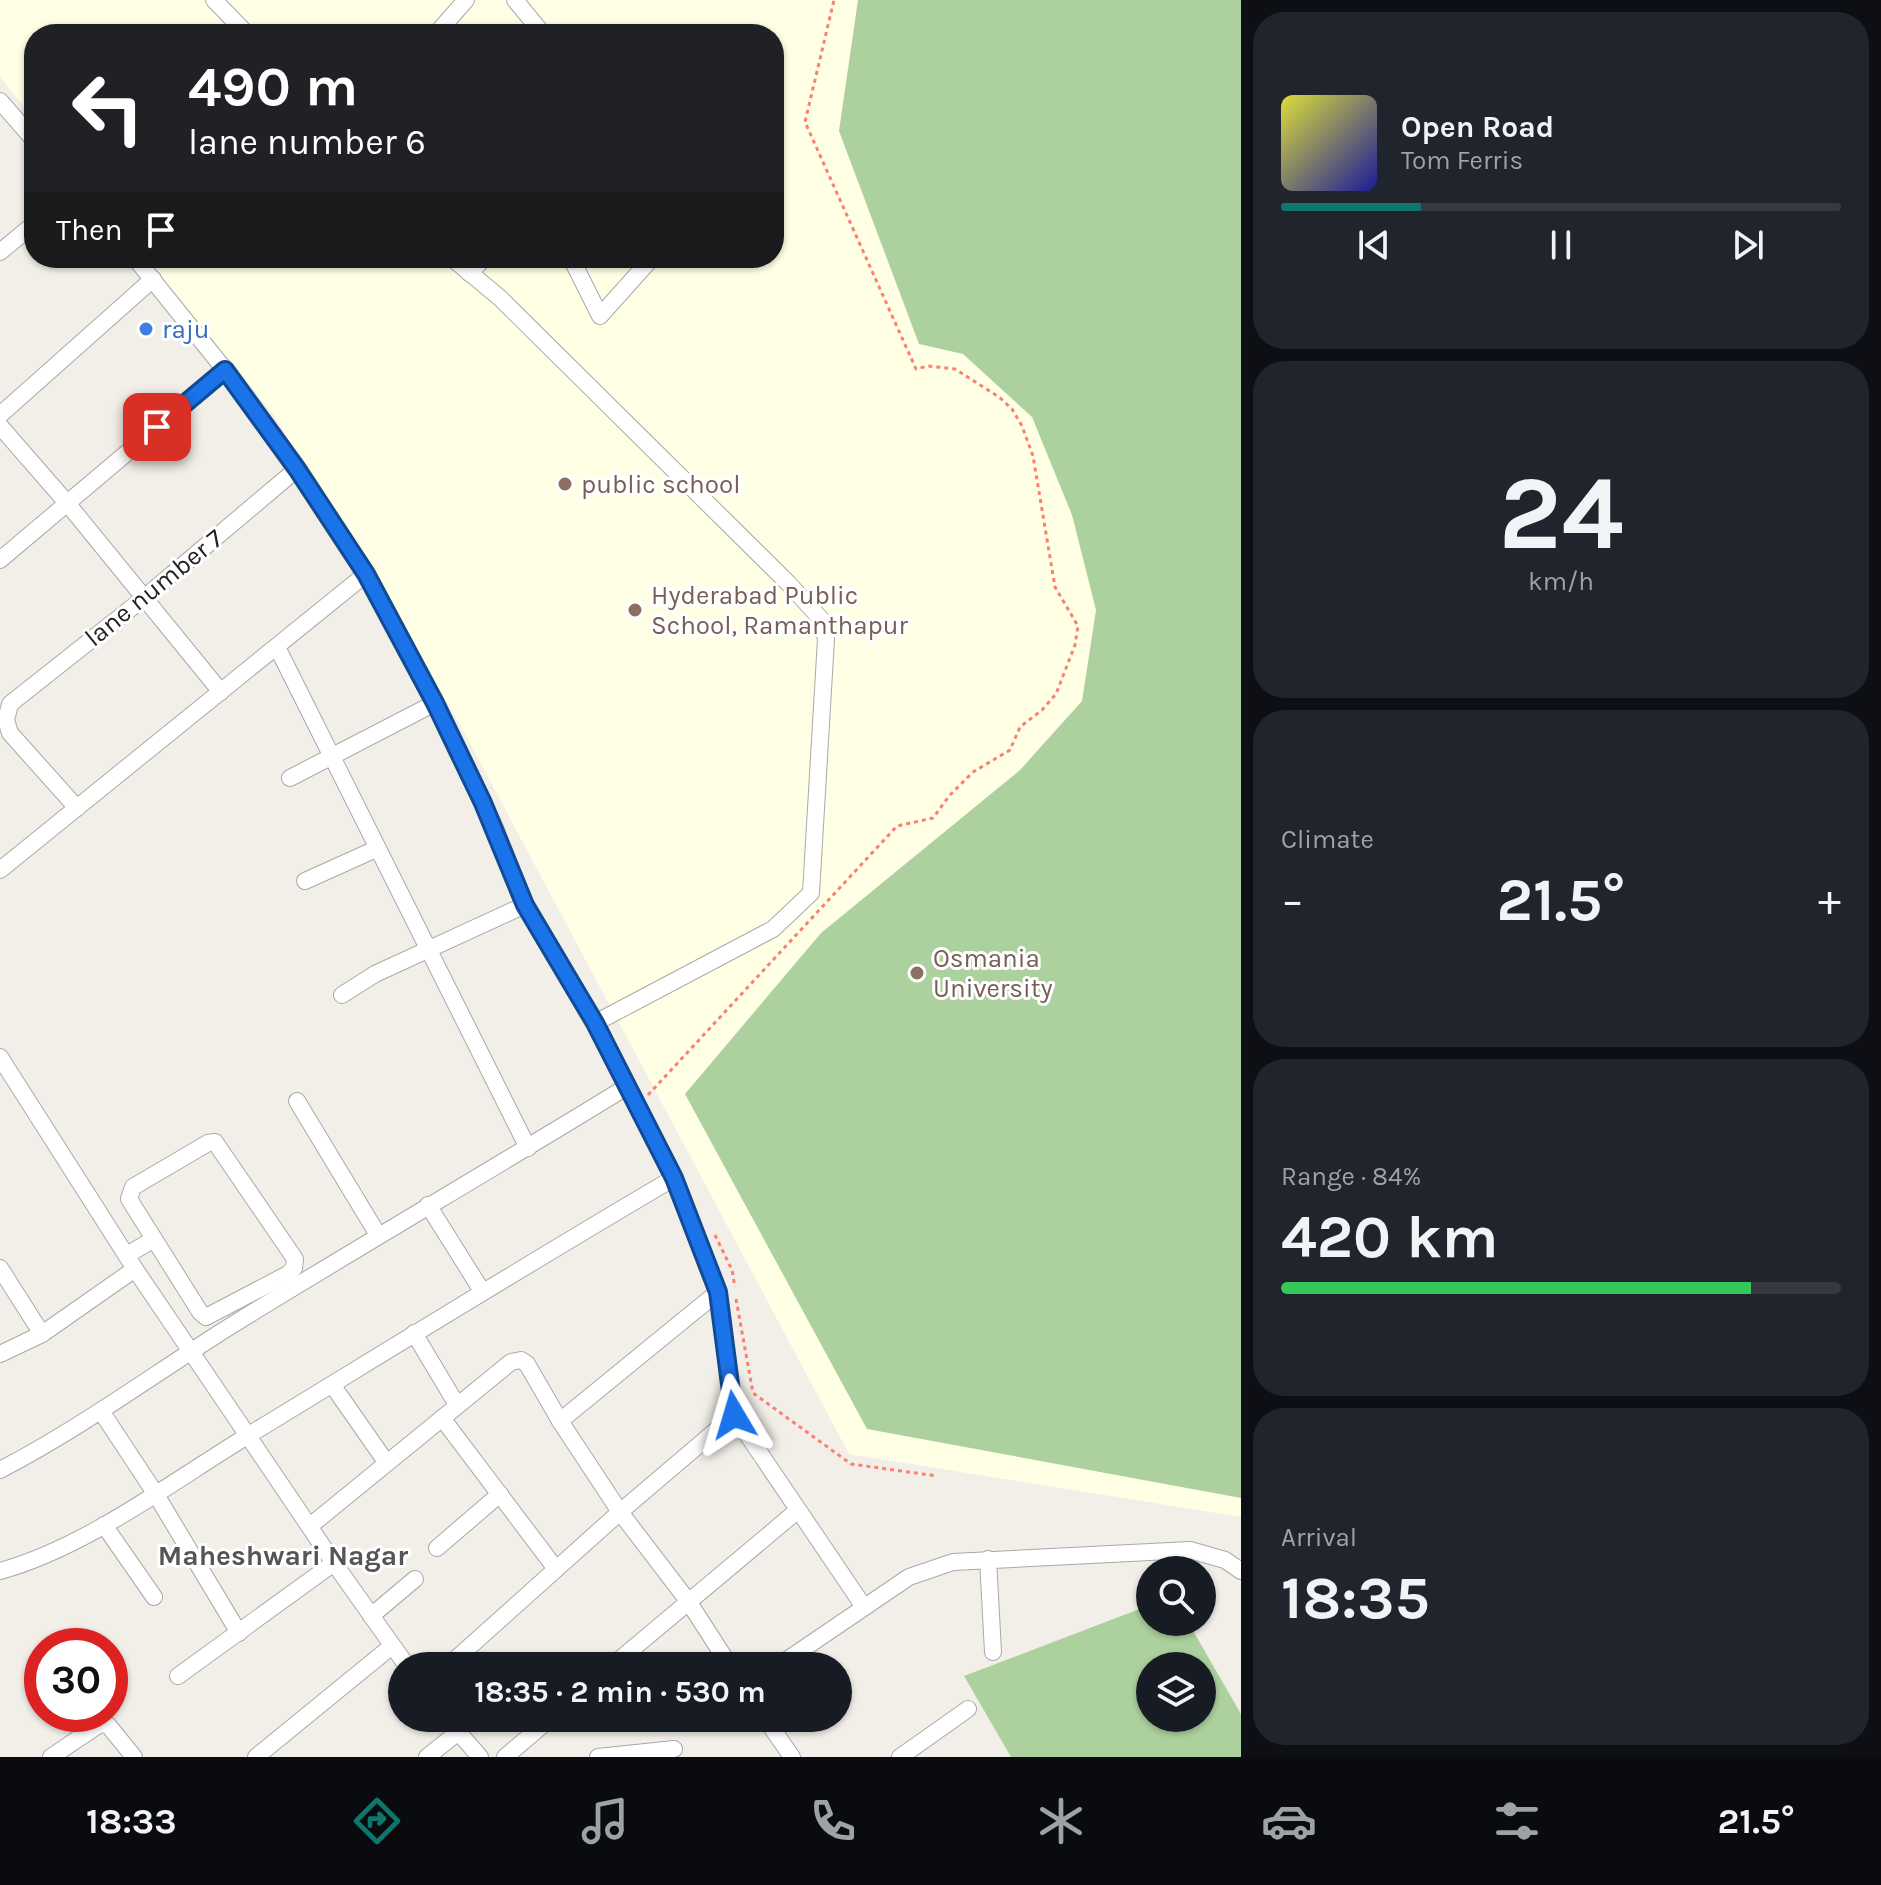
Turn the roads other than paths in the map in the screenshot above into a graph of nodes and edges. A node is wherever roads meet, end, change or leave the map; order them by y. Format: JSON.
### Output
{"nodes":[{"id":1,"x":214,"y":0,"type":"edge"},
{"id":2,"x":466,"y":0,"type":"edge"},
{"id":3,"x":515,"y":0,"type":"edge"},
{"id":4,"x":237,"y":24,"type":"edge"},
{"id":5,"x":445,"y":24,"type":"edge"},
{"id":6,"x":535,"y":24,"type":"edge"},
{"id":7,"x":3,"y":110,"type":"edge"},
{"id":8,"x":24,"y":130,"type":"edge"},
{"id":9,"x":24,"y":232,"type":"edge"},
{"id":10,"x":0,"y":252,"type":"edge"},
{"id":11,"x":144,"y":268,"type":"edge"},
{"id":12,"x":463,"y":268,"type":"edge"},
{"id":13,"x":474,"y":268,"type":"edge"},
{"id":14,"x":576,"y":268,"type":"edge"},
{"id":15,"x":643,"y":268,"type":"edge"},
{"id":16,"x":469,"y":273,"type":"junction"},
{"id":17,"x":153,"y":279,"type":"junction"},
{"id":18,"x":225,"y":370,"type":"junction"},
{"id":19,"x":0,"y":415,"type":"edge"},
{"id":20,"x":0,"y":426,"type":"edge"},
{"id":21,"x":297,"y":469,"type":"junction"},
{"id":22,"x":67,"y":503,"type":"junction"},
{"id":23,"x":0,"y":560,"type":"edge"},
{"id":24,"x":366,"y":574,"type":"junction"},
{"id":25,"x":144,"y":598,"type":"junction"},
{"id":26,"x":277,"y":647,"type":"junction"},
{"id":27,"x":221,"y":692,"type":"junction"},
{"id":28,"x":435,"y":703,"type":"junction"},
{"id":29,"x":331,"y":758,"type":"junction"},
{"id":30,"x":290,"y":778,"type":"dead end"},
{"id":31,"x":77,"y":808,"type":"junction"},
{"id":32,"x":376,"y":849,"type":"junction"},
{"id":33,"x":0,"y":870,"type":"edge"},
{"id":34,"x":305,"y":881,"type":"dead end"},
{"id":35,"x":525,"y":905,"type":"junction"},
{"id":36,"x":427,"y":950,"type":"junction"},
{"id":37,"x":342,"y":995,"type":"dead end"},
{"id":38,"x":595,"y":1023,"type":"junction"},
{"id":39,"x":0,"y":1057,"type":"edge"},
{"id":40,"x":628,"y":1086,"type":"junction"},
{"id":41,"x":297,"y":1101,"type":"dead end"},
{"id":42,"x":528,"y":1148,"type":"junction"},
{"id":43,"x":674,"y":1178,"type":"junction"},
{"id":44,"x":428,"y":1205,"type":"junction"},
{"id":45,"x":378,"y":1235,"type":"junction"},
{"id":46,"x":154,"y":1239,"type":"junction"},
{"id":47,"x":131,"y":1262,"type":"junction"},
{"id":48,"x":0,"y":1268,"type":"edge"},
{"id":49,"x":482,"y":1291,"type":"junction"},
{"id":50,"x":718,"y":1292,"type":"junction"},
{"id":51,"x":414,"y":1333,"type":"junction"},
{"id":52,"x":42,"y":1334,"type":"junction"},
{"id":53,"x":191,"y":1351,"type":"junction"},
{"id":54,"x":0,"y":1354,"type":"edge"},
{"id":55,"x":333,"y":1386,"type":"junction"},
{"id":56,"x":457,"y":1405,"type":"junction"},
{"id":57,"x":101,"y":1411,"type":"junction"},
{"id":58,"x":734,"y":1415,"type":"junction"},
{"id":59,"x":442,"y":1418,"type":"junction"},
{"id":60,"x":560,"y":1421,"type":"junction"},
{"id":61,"x":248,"y":1436,"type":"junction"},
{"id":62,"x":386,"y":1462,"type":"junction"},
{"id":63,"x":0,"y":1470,"type":"edge"},
{"id":64,"x":155,"y":1493,"type":"junction"},
{"id":65,"x":500,"y":1494,"type":"junction"},
{"id":66,"x":797,"y":1511,"type":"junction"},
{"id":67,"x":620,"y":1512,"type":"junction"},
{"id":68,"x":104,"y":1525,"type":"junction"},
{"id":69,"x":310,"y":1526,"type":"junction"},
{"id":70,"x":437,"y":1548,"type":"dead end"},
{"id":71,"x":988,"y":1559,"type":"junction"},
{"id":72,"x":334,"y":1563,"type":"junction"},
{"id":73,"x":556,"y":1569,"type":"junction"},
{"id":74,"x":0,"y":1571,"type":"edge"},
{"id":75,"x":1241,"y":1571,"type":"edge"},
{"id":76,"x":415,"y":1579,"type":"dead end"},
{"id":77,"x":154,"y":1597,"type":"dead end"},
{"id":78,"x":688,"y":1601,"type":"junction"},
{"id":79,"x":864,"y":1607,"type":"junction"},
{"id":80,"x":371,"y":1616,"type":"junction"},
{"id":81,"x":239,"y":1633,"type":"junction"},
{"id":82,"x":392,"y":1646,"type":"junction"},
{"id":83,"x":396,"y":1652,"type":"edge"},
{"id":84,"x":464,"y":1652,"type":"edge"},
{"id":85,"x":628,"y":1652,"type":"edge"},
{"id":86,"x":721,"y":1652,"type":"edge"},
{"id":87,"x":798,"y":1652,"type":"edge"},
{"id":88,"x":993,"y":1652,"type":"dead end"},
{"id":89,"x":178,"y":1676,"type":"dead end"},
{"id":90,"x":968,"y":1709,"type":"dead end"},
{"id":91,"x":534,"y":1732,"type":"edge"},
{"id":92,"x":775,"y":1732,"type":"edge"},
{"id":93,"x":457,"y":1733,"type":"joint"},
{"id":94,"x":674,"y":1749,"type":"dead end"},
{"id":95,"x":51,"y":1757,"type":"edge"},
{"id":96,"x":134,"y":1757,"type":"edge"},
{"id":97,"x":256,"y":1757,"type":"edge"},
{"id":98,"x":427,"y":1757,"type":"edge"},
{"id":99,"x":480,"y":1757,"type":"edge"},
{"id":100,"x":505,"y":1757,"type":"edge"},
{"id":101,"x":598,"y":1757,"type":"edge"},
{"id":102,"x":792,"y":1757,"type":"edge"},
{"id":103,"x":900,"y":1757,"type":"edge"}],
"edges":[{"from":1,"to":4,"type":"street"},
{"from":2,"to":5,"type":"street"},
{"from":3,"to":6,"type":"street"},
{"from":7,"to":8,"type":"street"},
{"from":9,"to":10,"type":"street"},
{"from":11,"to":17,"type":"street"},
{"from":12,"to":16,"type":"street"},
{"from":13,"to":16,"type":"street"},
{"from":14,"to":15,"type":"street"},
{"from":16,"to":38,"type":"street"},
{"from":17,"to":18,"type":"street"},
{"from":17,"to":19,"type":"street"},
{"from":18,"to":21,"type":"street"},
{"from":18,"to":22,"type":"street"},
{"from":20,"to":22,"type":"street"},
{"from":21,"to":24,"type":"street"},
{"from":21,"to":25,"type":"street","name":"lane number 7"},
{"from":22,"to":23,"type":"street"},
{"from":22,"to":25,"type":"street"},
{"from":24,"to":26,"type":"street"},
{"from":24,"to":28,"type":"street"},
{"from":25,"to":27,"type":"street"},
{"from":25,"to":31,"type":"street","name":"lane number 7"},
{"from":26,"to":27,"type":"street"},
{"from":26,"to":29,"type":"street"},
{"from":27,"to":31,"type":"street"},
{"from":28,"to":29,"type":"street"},
{"from":28,"to":35,"type":"street"},
{"from":29,"to":30,"type":"street"},
{"from":29,"to":32,"type":"street"},
{"from":31,"to":33,"type":"street"},
{"from":32,"to":34,"type":"street"},
{"from":32,"to":36,"type":"street"},
{"from":35,"to":36,"type":"street"},
{"from":35,"to":38,"type":"street"},
{"from":36,"to":37,"type":"street"},
{"from":36,"to":42,"type":"street"},
{"from":38,"to":40,"type":"street"},
{"from":39,"to":47,"type":"street"},
{"from":40,"to":42,"type":"street"},
{"from":40,"to":43,"type":"street"},
{"from":41,"to":45,"type":"street"},
{"from":42,"to":44,"type":"street"},
{"from":43,"to":49,"type":"street"},
{"from":43,"to":50,"type":"street"},
{"from":44,"to":45,"type":"street"},
{"from":44,"to":49,"type":"street"},
{"from":45,"to":53,"type":"street"},
{"from":46,"to":46,"type":"street"},
{"from":46,"to":47,"type":"street"},
{"from":47,"to":52,"type":"street"},
{"from":47,"to":53,"type":"street"},
{"from":48,"to":52,"type":"street"},
{"from":49,"to":51,"type":"street"},
{"from":50,"to":58,"type":"street"},
{"from":50,"to":60,"type":"street"},
{"from":51,"to":55,"type":"street"},
{"from":51,"to":56,"type":"street"},
{"from":52,"to":54,"type":"street"},
{"from":53,"to":57,"type":"street"},
{"from":53,"to":61,"type":"street"},
{"from":55,"to":61,"type":"street"},
{"from":55,"to":62,"type":"street"},
{"from":56,"to":59,"type":"street"},
{"from":56,"to":60,"type":"street"},
{"from":57,"to":63,"type":"street"},
{"from":57,"to":64,"type":"street"},
{"from":58,"to":66,"type":"street"},
{"from":58,"to":67,"type":"street"},
{"from":59,"to":62,"type":"street"},
{"from":59,"to":65,"type":"street"},
{"from":60,"to":67,"type":"street"},
{"from":61,"to":64,"type":"street"},
{"from":61,"to":69,"type":"street"},
{"from":62,"to":69,"type":"street"},
{"from":64,"to":68,"type":"street"},
{"from":64,"to":81,"type":"street"},
{"from":65,"to":70,"type":"street"},
{"from":65,"to":73,"type":"street"},
{"from":66,"to":78,"type":"street"},
{"from":66,"to":79,"type":"street"},
{"from":67,"to":73,"type":"street"},
{"from":67,"to":78,"type":"street"},
{"from":68,"to":74,"type":"street"},
{"from":68,"to":77,"type":"street"},
{"from":69,"to":72,"type":"street"},
{"from":71,"to":75,"type":"street"},
{"from":71,"to":79,"type":"street"},
{"from":71,"to":88,"type":"street"},
{"from":72,"to":80,"type":"street"},
{"from":72,"to":81,"type":"street"},
{"from":73,"to":84,"type":"street"},
{"from":76,"to":80,"type":"street"},
{"from":78,"to":85,"type":"street"},
{"from":78,"to":86,"type":"street"},
{"from":79,"to":87,"type":"street"},
{"from":80,"to":82,"type":"street"},
{"from":81,"to":89,"type":"street"},
{"from":82,"to":83,"type":"street"},
{"from":82,"to":97,"type":"street"},
{"from":90,"to":103,"type":"street"},
{"from":91,"to":100,"type":"street"},
{"from":92,"to":102,"type":"street"},
{"from":93,"to":98,"type":"street"},
{"from":93,"to":99,"type":"street"},
{"from":94,"to":101,"type":"street"},
{"from":95,"to":96,"type":"street"}]}
